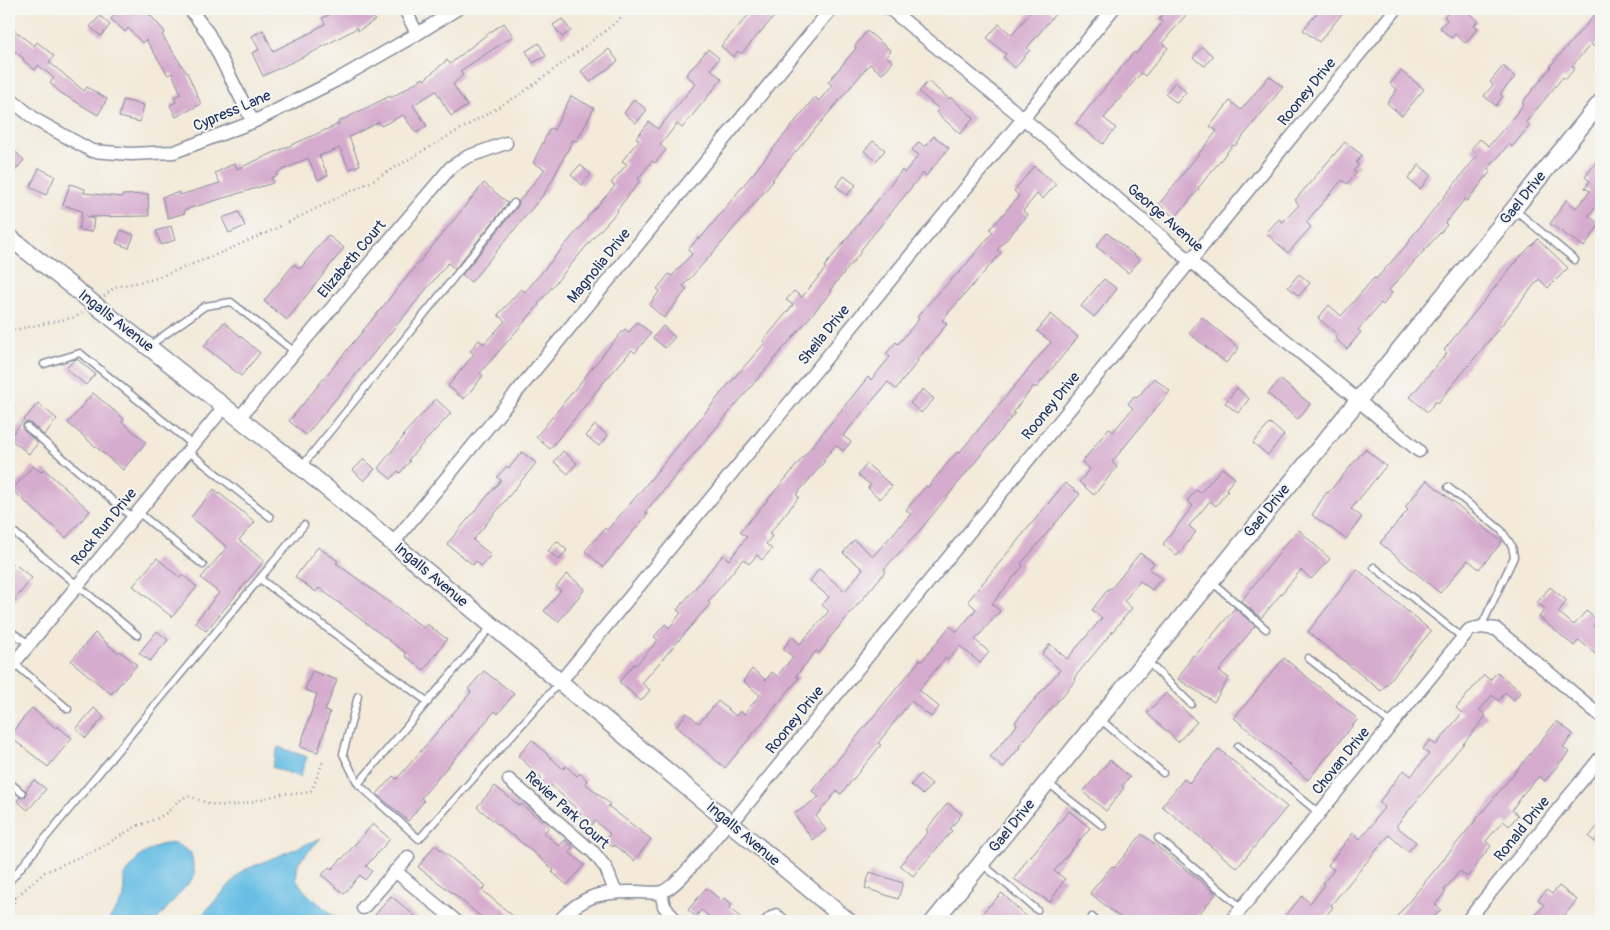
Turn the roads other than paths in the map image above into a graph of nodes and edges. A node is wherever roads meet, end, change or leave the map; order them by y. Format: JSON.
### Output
{"nodes":[{"id":1,"x":190,"y":9,"type":"edge"},
{"id":2,"x":405,"y":9,"type":"edge"},
{"id":3,"x":457,"y":9,"type":"edge"},
{"id":4,"x":831,"y":9,"type":"edge"},
{"id":5,"x":890,"y":9,"type":"edge"},
{"id":6,"x":1113,"y":9,"type":"edge"},
{"id":7,"x":1396,"y":9,"type":"edge"},
{"id":8,"x":418,"y":34,"type":"junction"},
{"id":9,"x":9,"y":100,"type":"edge"},
{"id":10,"x":1601,"y":102,"type":"edge"},
{"id":11,"x":1023,"y":118,"type":"junction"},
{"id":12,"x":253,"y":122,"type":"junction"},
{"id":13,"x":506,"y":143,"type":"dead end"},
{"id":14,"x":514,"y":203,"type":"dead end"},
{"id":15,"x":1514,"y":209,"type":"junction"},
{"id":16,"x":9,"y":237,"type":"edge"},
{"id":17,"x":1575,"y":260,"type":"dead end"},
{"id":18,"x":1190,"y":261,"type":"junction"},
{"id":19,"x":148,"y":346,"type":"junction"},
{"id":20,"x":294,"y":352,"type":"junction"},
{"id":21,"x":44,"y":364,"type":"dead end"},
{"id":22,"x":1358,"y":400,"type":"junction"},
{"id":23,"x":224,"y":406,"type":"junction"},
{"id":24,"x":239,"y":418,"type":"junction"},
{"id":25,"x":27,"y":427,"type":"dead end"},
{"id":26,"x":190,"y":448,"type":"junction"},
{"id":27,"x":1419,"y":451,"type":"dead end"},
{"id":28,"x":301,"y":467,"type":"junction"},
{"id":29,"x":1448,"y":487,"type":"dead end"},
{"id":30,"x":136,"y":515,"type":"junction"},
{"id":31,"x":270,"y":517,"type":"dead end"},
{"id":32,"x":304,"y":525,"type":"dead end"},
{"id":33,"x":9,"y":528,"type":"edge"},
{"id":34,"x":392,"y":543,"type":"junction"},
{"id":35,"x":202,"y":566,"type":"dead end"},
{"id":36,"x":1374,"y":567,"type":"dead end"},
{"id":37,"x":260,"y":579,"type":"junction"},
{"id":38,"x":1211,"y":581,"type":"junction"},
{"id":39,"x":77,"y":585,"type":"junction"},
{"id":40,"x":492,"y":626,"type":"junction"},
{"id":41,"x":1481,"y":627,"type":"junction"},
{"id":42,"x":1266,"y":629,"type":"dead end"},
{"id":43,"x":9,"y":630,"type":"edge"},
{"id":44,"x":137,"y":635,"type":"dead end"},
{"id":45,"x":1463,"y":638,"type":"junction"},
{"id":46,"x":29,"y":644,"type":"junction"},
{"id":47,"x":1308,"y":658,"type":"dead end"},
{"id":48,"x":1146,"y":660,"type":"junction"},
{"id":49,"x":11,"y":666,"type":"edge"},
{"id":50,"x":560,"y":682,"type":"junction"},
{"id":51,"x":358,"y":696,"type":"dead end"},
{"id":52,"x":428,"y":702,"type":"junction"},
{"id":53,"x":1191,"y":704,"type":"dead end"},
{"id":54,"x":68,"y":709,"type":"dead end"},
{"id":55,"x":1601,"y":716,"type":"edge"},
{"id":56,"x":1099,"y":718,"type":"junction"},
{"id":57,"x":1392,"y":724,"type":"junction"},
{"id":58,"x":1238,"y":746,"type":"dead end"},
{"id":59,"x":1601,"y":757,"type":"edge"},
{"id":60,"x":1163,"y":773,"type":"dead end"},
{"id":61,"x":508,"y":780,"type":"dead end"},
{"id":62,"x":9,"y":782,"type":"edge"},
{"id":63,"x":1047,"y":782,"type":"junction"},
{"id":64,"x":358,"y":784,"type":"junction"},
{"id":65,"x":22,"y":793,"type":"dead end"},
{"id":66,"x":1320,"y":813,"type":"junction"},
{"id":67,"x":730,"y":823,"type":"junction"},
{"id":68,"x":1103,"y":826,"type":"dead end"},
{"id":69,"x":1158,"y":838,"type":"dead end"},
{"id":70,"x":408,"y":857,"type":"dead end"},
{"id":71,"x":981,"y":863,"type":"junction"},
{"id":72,"x":395,"y":871,"type":"junction"},
{"id":73,"x":9,"y":882,"type":"edge"},
{"id":74,"x":615,"y":892,"type":"junction"},
{"id":75,"x":661,"y":892,"type":"junction"},
{"id":76,"x":363,"y":908,"type":"dead end"},
{"id":77,"x":1242,"y":908,"type":"junction"},
{"id":78,"x":1037,"y":910,"type":"dead end"},
{"id":79,"x":841,"y":919,"type":"edge"},
{"id":80,"x":456,"y":921,"type":"edge"},
{"id":81,"x":559,"y":921,"type":"edge"},
{"id":82,"x":676,"y":921,"type":"edge"},
{"id":83,"x":764,"y":921,"type":"edge"},
{"id":84,"x":788,"y":921,"type":"edge"},
{"id":85,"x":934,"y":921,"type":"edge"},
{"id":86,"x":1231,"y":921,"type":"edge"},
{"id":87,"x":1467,"y":921,"type":"edge"}],
"edges":[{"from":1,"to":12,"type":"street"},
{"from":2,"to":8,"type":"street"},
{"from":3,"to":8,"type":"street","name":"Cypress Lane"},
{"from":4,"to":34,"type":"street","name":"Magnolia Drive"},
{"from":5,"to":11,"type":"street","name":"George Avenue"},
{"from":6,"to":11,"type":"street","name":"Sheila Drive"},
{"from":7,"to":18,"type":"street","name":"Rooney Drive"},
{"from":8,"to":12,"type":"street","name":"Cypress Lane"},
{"from":9,"to":12,"type":"street","name":"Cypress Lane"},
{"from":10,"to":15,"type":"street","name":"Gael Drive"},
{"from":11,"to":18,"type":"street","name":"George Avenue"},
{"from":11,"to":50,"type":"street","name":"Sheila Drive"},
{"from":13,"to":20,"type":"street","name":"Elizabeth Court"},
{"from":14,"to":28,"type":"lane"},
{"from":15,"to":17,"type":"lane"},
{"from":15,"to":22,"type":"street","name":"Gael Drive"},
{"from":16,"to":19,"type":"street","name":"Ingalls Avenue"},
{"from":18,"to":22,"type":"street","name":"George Avenue"},
{"from":18,"to":67,"type":"street","name":"Rooney Drive"},
{"from":19,"to":20,"type":"lane"},
{"from":19,"to":23,"type":"street","name":"Ingalls Avenue"},
{"from":20,"to":24,"type":"street","name":"Elizabeth Court"},
{"from":21,"to":26,"type":"lane"},
{"from":22,"to":27,"type":"street","name":"George Avenue"},
{"from":22,"to":38,"type":"street","name":"Gael Drive"},
{"from":23,"to":24,"type":"street","name":"Ingalls Avenue"},
{"from":23,"to":26,"type":"street","name":"Rock Run Drive"},
{"from":24,"to":28,"type":"street","name":"Ingalls Avenue"},
{"from":25,"to":30,"type":"lane"},
{"from":26,"to":30,"type":"street","name":"Rock Run Drive"},
{"from":26,"to":31,"type":"lane"},
{"from":28,"to":34,"type":"street","name":"Ingalls Avenue"},
{"from":29,"to":41,"type":"lane"},
{"from":30,"to":35,"type":"lane"},
{"from":30,"to":39,"type":"street","name":"Rock Run Drive"},
{"from":32,"to":37,"type":"lane"},
{"from":33,"to":39,"type":"lane"},
{"from":34,"to":40,"type":"street","name":"Ingalls Avenue"},
{"from":36,"to":45,"type":"lane"},
{"from":37,"to":52,"type":"lane"},
{"from":37,"to":73,"type":"lane"},
{"from":38,"to":42,"type":"lane"},
{"from":38,"to":48,"type":"street","name":"Gael Drive"},
{"from":39,"to":44,"type":"lane"},
{"from":39,"to":46,"type":"street","name":"Rock Run Drive"},
{"from":40,"to":50,"type":"street","name":"Ingalls Avenue"},
{"from":40,"to":52,"type":"lane"},
{"from":41,"to":45,"type":"street","name":"Chovan Drive"},
{"from":41,"to":55,"type":"street"},
{"from":43,"to":46,"type":"lane"},
{"from":45,"to":57,"type":"street","name":"Chovan Drive"},
{"from":46,"to":49,"type":"street","name":"Rock Run Drive"},
{"from":47,"to":57,"type":"lane"},
{"from":48,"to":53,"type":"lane"},
{"from":48,"to":56,"type":"street","name":"Gael Drive"},
{"from":49,"to":54,"type":"lane"},
{"from":50,"to":64,"type":"lane"},
{"from":50,"to":67,"type":"street","name":"Ingalls Avenue"},
{"from":51,"to":64,"type":"lane"},
{"from":52,"to":64,"type":"lane"},
{"from":56,"to":60,"type":"lane"},
{"from":56,"to":63,"type":"street","name":"Gael Drive"},
{"from":57,"to":66,"type":"street","name":"Chovan Drive"},
{"from":58,"to":66,"type":"lane"},
{"from":59,"to":87,"type":"street","name":"Ronald Drive"},
{"from":61,"to":74,"type":"street","name":"Revier Park Court"},
{"from":62,"to":65,"type":"lane"},
{"from":63,"to":68,"type":"lane"},
{"from":63,"to":71,"type":"street","name":"Gael Drive"},
{"from":66,"to":77,"type":"street","name":"Chovan Drive"},
{"from":67,"to":75,"type":"street","name":"Rooney Drive"},
{"from":67,"to":79,"type":"street","name":"Ingalls Avenue"},
{"from":69,"to":77,"type":"lane"},
{"from":70,"to":72,"type":"street"},
{"from":71,"to":78,"type":"lane"},
{"from":71,"to":85,"type":"street","name":"Gael Drive"},
{"from":72,"to":76,"type":"street"},
{"from":72,"to":80,"type":"street"},
{"from":74,"to":75,"type":"street"},
{"from":74,"to":81,"type":"street"},
{"from":75,"to":82,"type":"street"},
{"from":77,"to":86,"type":"street","name":"Chovan Drive"},
{"from":83,"to":84,"type":"lane"}]}
